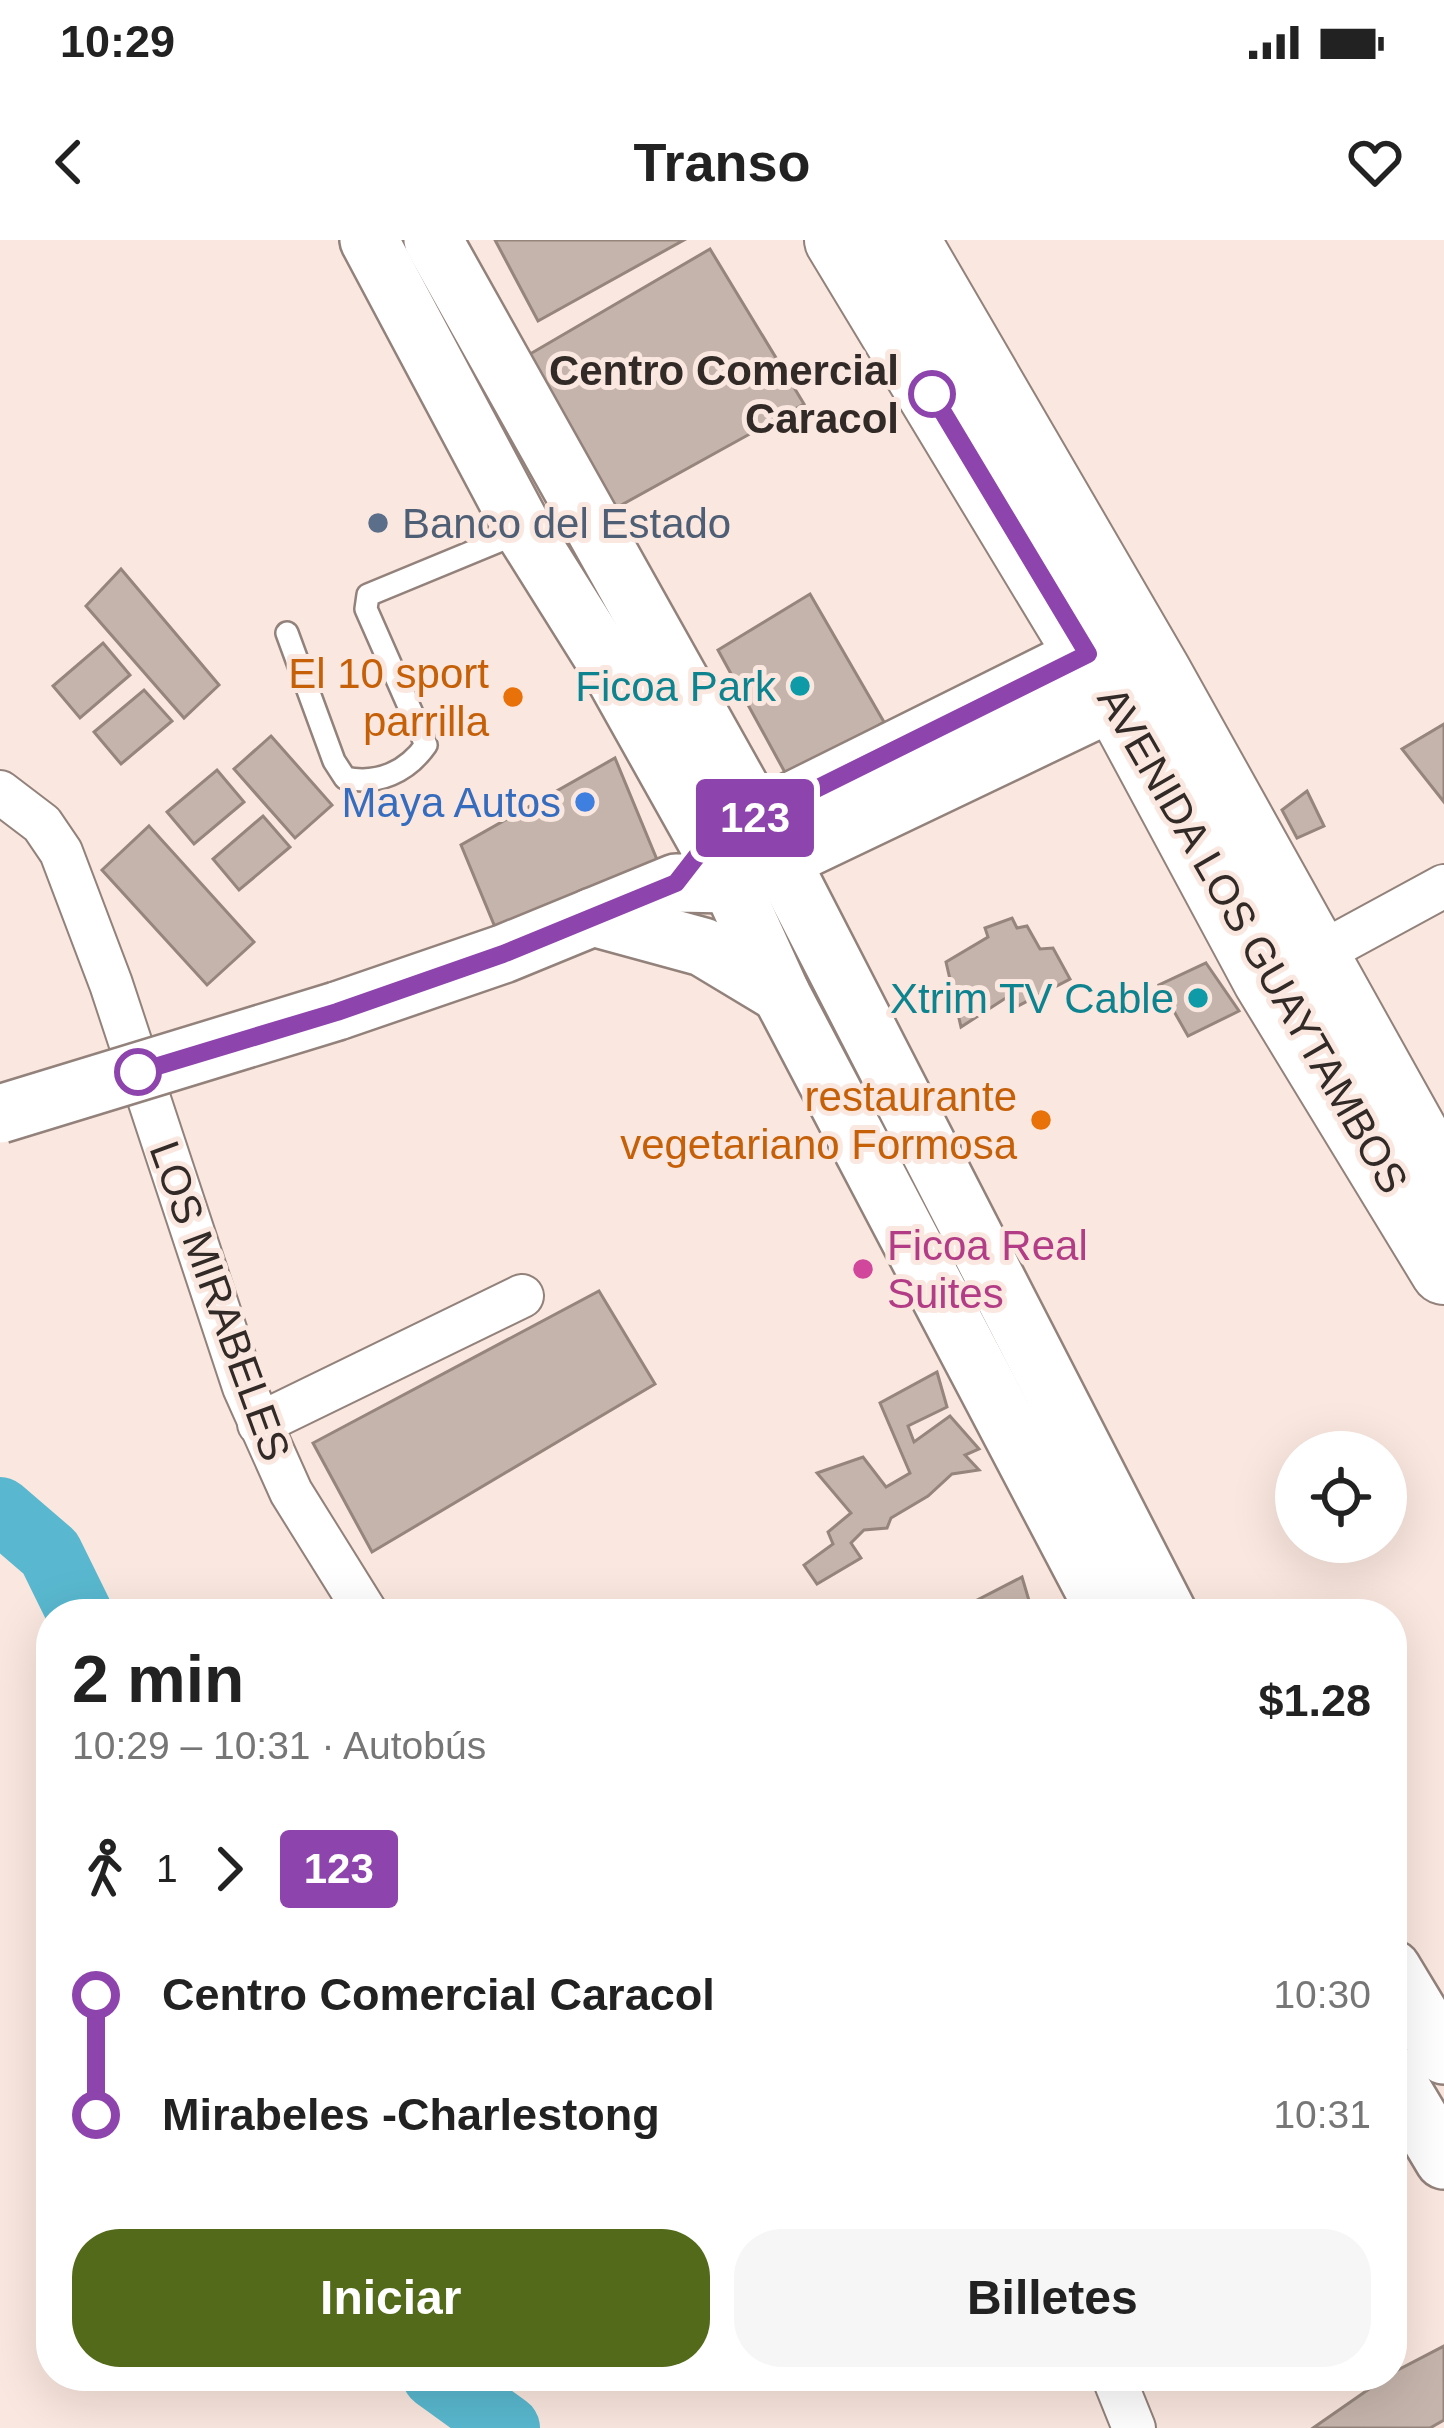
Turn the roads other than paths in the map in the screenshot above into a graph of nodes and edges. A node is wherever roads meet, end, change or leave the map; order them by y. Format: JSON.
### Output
{"nodes":[{"id":1,"x":369,"y":240,"type":"edge"},
{"id":2,"x":434,"y":240,"type":"edge"},
{"id":3,"x":838,"y":240,"type":"edge"},
{"id":4,"x":906,"y":240,"type":"edge"},
{"id":5,"x":524,"y":531,"type":"junction"},
{"id":6,"x":286,"y":633,"type":"dead end"},
{"id":7,"x":1123,"y":663,"type":"junction"},
{"id":8,"x":0,"y":792,"type":"edge"},
{"id":9,"x":730,"y":858,"type":"junction"},
{"id":10,"x":1444,"y":886,"type":"edge"},
{"id":11,"x":593,"y":917,"type":"junction"},
{"id":12,"x":1290,"y":969,"type":"junction"},
{"id":13,"x":781,"y":994,"type":"junction"},
{"id":14,"x":0,"y":1114,"type":"edge"},
{"id":15,"x":1444,"y":1186,"type":"edge"},
{"id":16,"x":1444,"y":1271,"type":"edge"},
{"id":17,"x":523,"y":1296,"type":"dead end"},
{"id":18,"x":259,"y":1424,"type":"junction"},
{"id":19,"x":358,"y":1599,"type":"edge"},
{"id":20,"x":1099,"y":1599,"type":"edge"},
{"id":21,"x":1159,"y":1599,"type":"edge"},
{"id":22,"x":1407,"y":1994,"type":"edge"},
{"id":23,"x":1444,"y":2055,"type":"edge"},
{"id":24,"x":1407,"y":2098,"type":"edge"},
{"id":25,"x":1444,"y":2160,"type":"edge"},
{"id":26,"x":1119,"y":2391,"type":"edge"},
{"id":27,"x":1135,"y":2428,"type":"edge"}],
"edges":[{"from":1,"to":5,"type":"main road"},
{"from":2,"to":9,"type":"main road"},
{"from":3,"to":7,"type":"main road","name":"AVENIDA LOS GUAYTAMBOS"},
{"from":4,"to":7,"type":"main road","name":"AVENIDA LOS GUAYTAMBOS"},
{"from":5,"to":6,"type":"lane"},
{"from":5,"to":9,"type":"main road"},
{"from":7,"to":9,"type":"main road"},
{"from":7,"to":12,"type":"main road","name":"AVENIDA LOS GUAYTAMBOS"},
{"from":8,"to":18,"type":"street","name":"LOS MIRABELES"},
{"from":9,"to":11,"type":"main road"},
{"from":9,"to":13,"type":"main road"},
{"from":9,"to":21,"type":"main road"},
{"from":10,"to":12,"type":"street"},
{"from":11,"to":13,"type":"main road"},
{"from":11,"to":14,"type":"main road","bridge":true},
{"from":12,"to":15,"type":"main road","name":"AVENIDA LOS GUAYTAMBOS"},
{"from":12,"to":16,"type":"main road","name":"AVENIDA LOS GUAYTAMBOS"},
{"from":13,"to":20,"type":"main road"},
{"from":17,"to":18,"type":"street"},
{"from":18,"to":19,"type":"street","name":"LOS MIRABELES"},
{"from":22,"to":23,"type":"main road"},
{"from":24,"to":25,"type":"main road"},
{"from":26,"to":27,"type":"street"}]}
